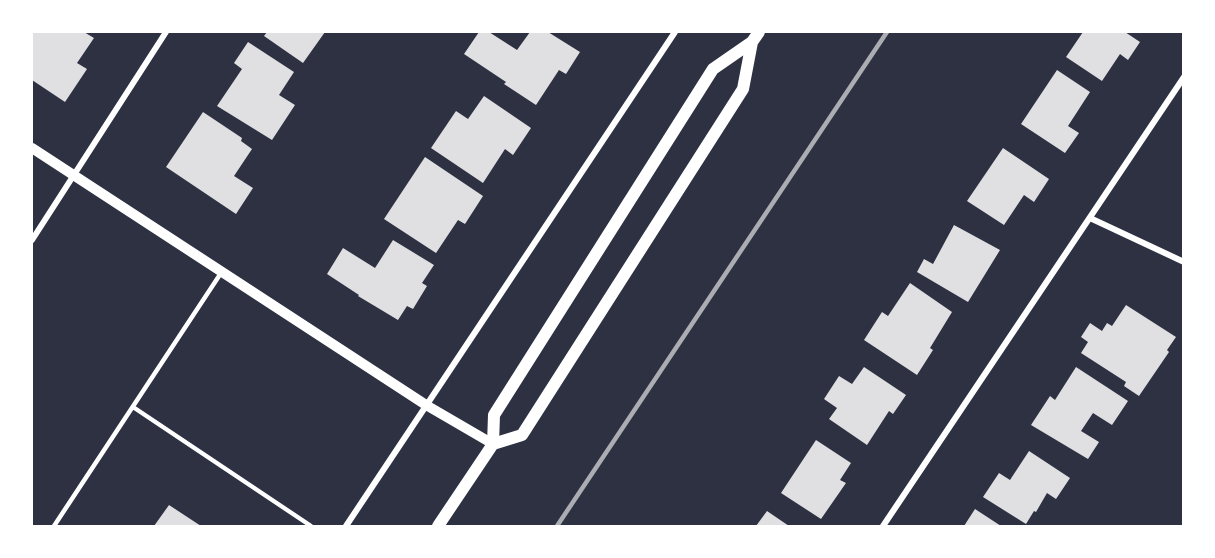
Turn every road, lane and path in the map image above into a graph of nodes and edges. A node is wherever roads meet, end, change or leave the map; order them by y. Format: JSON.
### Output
{"nodes":[{"id":1,"x":166,"y":32,"type":"edge"},
{"id":2,"x":675,"y":32,"type":"edge"},
{"id":3,"x":756,"y":37,"type":"edge"},
{"id":4,"x":1184,"y":77,"type":"edge"},
{"id":5,"x":32,"y":148,"type":"edge"},
{"id":6,"x":72,"y":175,"type":"junction"},
{"id":7,"x":1090,"y":218,"type":"junction"},
{"id":8,"x":32,"y":240,"type":"edge"},
{"id":9,"x":1184,"y":262,"type":"edge"},
{"id":10,"x":221,"y":272,"type":"junction"},
{"id":11,"x":426,"y":405,"type":"junction"},
{"id":12,"x":133,"y":407,"type":"junction"},
{"id":13,"x":493,"y":444,"type":"junction"},
{"id":14,"x":54,"y":526,"type":"edge"},
{"id":15,"x":311,"y":526,"type":"edge"},
{"id":16,"x":346,"y":526,"type":"edge"},
{"id":17,"x":438,"y":526,"type":"edge"},
{"id":18,"x":883,"y":526,"type":"edge"}],
"edges":[{"from":1,"to":6,"type":"street"},
{"from":2,"to":11,"type":"street"},
{"from":3,"to":13,"type":"main road"},
{"from":3,"to":13,"type":"main road"},
{"from":4,"to":7,"type":"street"},
{"from":5,"to":6,"type":"street"},
{"from":6,"to":8,"type":"street"},
{"from":6,"to":10,"type":"street"},
{"from":7,"to":9,"type":"street"},
{"from":7,"to":18,"type":"street"},
{"from":10,"to":11,"type":"street"},
{"from":10,"to":12,"type":"lane"},
{"from":11,"to":13,"type":"street"},
{"from":11,"to":16,"type":"street"},
{"from":12,"to":14,"type":"lane"},
{"from":12,"to":15,"type":"lane"},
{"from":13,"to":17,"type":"main road"}]}
